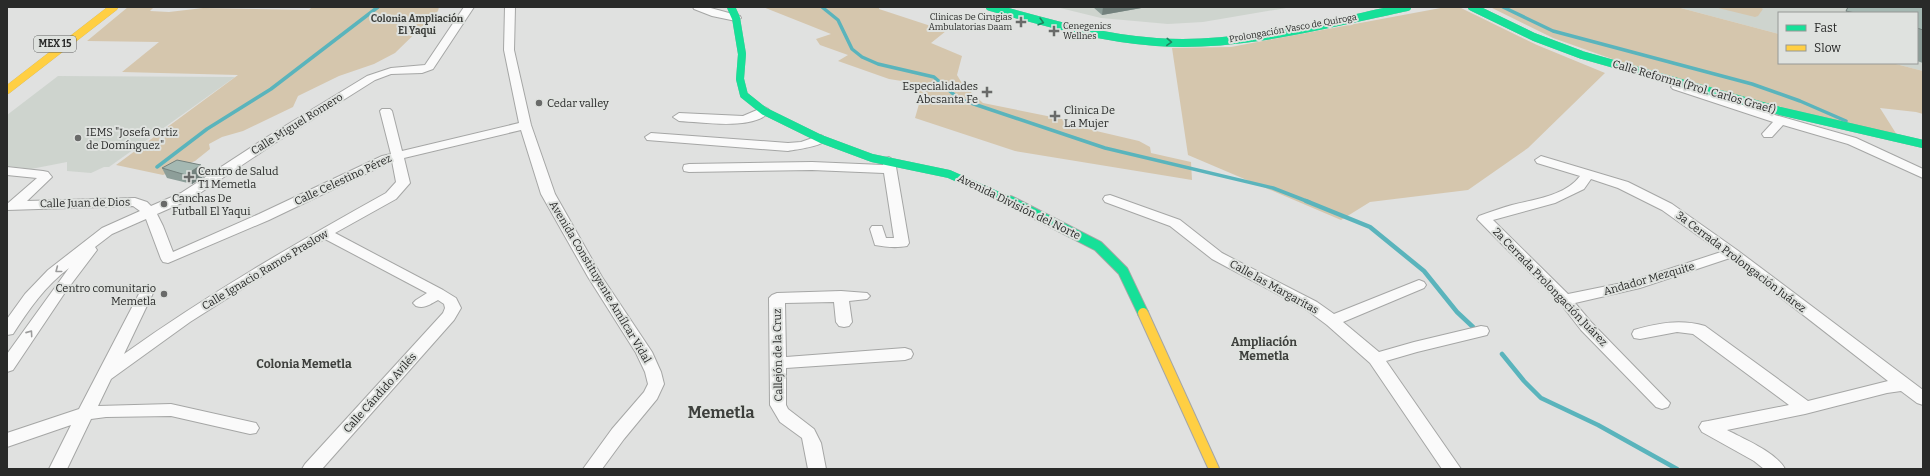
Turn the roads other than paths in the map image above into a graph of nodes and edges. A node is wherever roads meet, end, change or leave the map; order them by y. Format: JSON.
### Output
{"nodes":[{"id":1,"x":102,"y":7,"type":"edge"},
{"id":2,"x":114,"y":7,"type":"edge"},
{"id":3,"x":469,"y":7,"type":"edge"},
{"id":4,"x":510,"y":7,"type":"edge"},
{"id":5,"x":698,"y":7,"type":"edge"},
{"id":6,"x":731,"y":7,"type":"edge"},
{"id":7,"x":990,"y":7,"type":"edge"},
{"id":8,"x":1407,"y":7,"type":"edge"},
{"id":9,"x":1472,"y":7,"type":"edge"},
{"id":10,"x":1050,"y":13,"type":"dead end"},
{"id":11,"x":736,"y":18,"type":"junction"},
{"id":12,"x":1131,"y":30,"type":"dead end"},
{"id":13,"x":78,"y":34,"type":"junction"},
{"id":14,"x":7,"y":81,"type":"edge"},
{"id":15,"x":1678,"y":87,"type":"dead end"},
{"id":16,"x":10,"y":94,"type":"edge"},
{"id":17,"x":386,"y":111,"type":"dead end"},
{"id":18,"x":764,"y":111,"type":"junction"},
{"id":19,"x":679,"y":117,"type":"dead end"},
{"id":20,"x":1781,"y":121,"type":"junction"},
{"id":21,"x":525,"y":125,"type":"junction"},
{"id":22,"x":1768,"y":134,"type":"dead end"},
{"id":23,"x":651,"y":137,"type":"dead end"},
{"id":24,"x":821,"y":139,"type":"junction"},
{"id":25,"x":1923,"y":144,"type":"edge"},
{"id":26,"x":397,"y":155,"type":"junction"},
{"id":27,"x":1541,"y":160,"type":"dead end"},
{"id":28,"x":890,"y":165,"type":"junction"},
{"id":29,"x":689,"y":168,"type":"dead end"},
{"id":30,"x":7,"y":171,"type":"edge"},
{"id":31,"x":1588,"y":174,"type":"junction"},
{"id":32,"x":1923,"y":174,"type":"edge"},
{"id":33,"x":1110,"y":199,"type":"dead end"},
{"id":34,"x":10,"y":208,"type":"edge"},
{"id":35,"x":150,"y":212,"type":"junction"},
{"id":36,"x":877,"y":229,"type":"dead end"},
{"id":37,"x":325,"y":233,"type":"junction"},
{"id":38,"x":100,"y":237,"type":"junction"},
{"id":39,"x":1732,"y":253,"type":"junction"},
{"id":40,"x":1419,"y":285,"type":"dead end"},
{"id":41,"x":147,"y":291,"type":"dead end"},
{"id":42,"x":438,"y":292,"type":"junction"},
{"id":43,"x":841,"y":296,"type":"junction"},
{"id":44,"x":862,"y":296,"type":"dead end"},
{"id":45,"x":1565,"y":300,"type":"junction"},
{"id":46,"x":421,"y":303,"type":"dead end"},
{"id":47,"x":1332,"y":321,"type":"junction"},
{"id":48,"x":844,"y":322,"type":"dead end"},
{"id":49,"x":7,"y":330,"type":"edge"},
{"id":50,"x":1481,"y":331,"type":"dead end"},
{"id":51,"x":1640,"y":334,"type":"dead end"},
{"id":52,"x":905,"y":354,"type":"dead end"},
{"id":53,"x":1376,"y":359,"type":"junction"},
{"id":54,"x":777,"y":364,"type":"junction"},
{"id":55,"x":7,"y":365,"type":"edge"},
{"id":56,"x":105,"y":375,"type":"junction"},
{"id":57,"x":1903,"y":385,"type":"junction"},
{"id":58,"x":1923,"y":399,"type":"edge"},
{"id":59,"x":1662,"y":403,"type":"dead end"},
{"id":60,"x":1805,"y":408,"type":"junction"},
{"id":61,"x":84,"y":414,"type":"junction"},
{"id":62,"x":250,"y":428,"type":"dead end"},
{"id":63,"x":7,"y":440,"type":"edge"},
{"id":64,"x":58,"y":469,"type":"edge"},
{"id":65,"x":311,"y":469,"type":"edge"},
{"id":66,"x":592,"y":469,"type":"edge"},
{"id":67,"x":817,"y":469,"type":"edge"},
{"id":68,"x":1214,"y":469,"type":"edge"},
{"id":69,"x":1452,"y":469,"type":"edge"},
{"id":70,"x":1776,"y":469,"type":"edge"}],
"edges":[{"from":1,"to":14,"type":"street","number":"MEX 15"},
{"from":2,"to":13,"type":"street","number":"MEX 15"},
{"from":3,"to":35,"type":"street","name":"Calle Miguel Romero"},
{"from":4,"to":21,"type":"street","name":"Avenida Constituyente Amílcar Vidal"},
{"from":5,"to":11,"type":"street"},
{"from":6,"to":11,"type":"street","name":"Avenida División del Norte"},
{"from":7,"to":8,"type":"street","name":"Prolongación Vasco de Quiroga","one_way":true},
{"from":9,"to":25,"type":"street","name":"Calle Reforma (Prol. Carlos Graef)"},
{"from":10,"to":12,"type":"street"},
{"from":11,"to":18,"type":"street","name":"Avenida División del Norte"},
{"from":13,"to":16,"type":"street","number":"MEX 15"},
{"from":13,"to":16,"type":"street"},
{"from":15,"to":20,"type":"street"},
{"from":17,"to":26,"type":"street","name":"Calle Ignacio Ramos Praslow"},
{"from":18,"to":19,"type":"street"},
{"from":18,"to":24,"type":"street","name":"Avenida División del Norte"},
{"from":20,"to":22,"type":"street"},
{"from":20,"to":32,"type":"street"},
{"from":21,"to":26,"type":"street","name":"Calle Celestino Pérez"},
{"from":21,"to":66,"type":"street","name":"Avenida Constituyente Amílcar Vidal"},
{"from":23,"to":24,"type":"street"},
{"from":24,"to":28,"type":"street","name":"Avenida División del Norte"},
{"from":26,"to":35,"type":"street","name":"Calle Celestino Pérez"},
{"from":26,"to":37,"type":"street","name":"Calle Ignacio Ramos Praslow"},
{"from":27,"to":31,"type":"street","name":"3a Cerrada Prolongación Juárez"},
{"from":28,"to":29,"type":"street"},
{"from":28,"to":36,"type":"street"},
{"from":28,"to":68,"type":"street","name":"Avenida División del Norte"},
{"from":30,"to":34,"type":"street"},
{"from":31,"to":39,"type":"street","name":"3a Cerrada Prolongación Juárez"},
{"from":31,"to":45,"type":"street","name":"2a Cerrada Prolongación Juárez"},
{"from":33,"to":47,"type":"street","name":"Calle las Margaritas"},
{"from":34,"to":35,"type":"street","name":"Calle Juan de Dios"},
{"from":35,"to":38,"type":"street","name":"Calle Miguel Romero"},
{"from":37,"to":42,"type":"street"},
{"from":37,"to":56,"type":"street","name":"Calle Ignacio Ramos Praslow"},
{"from":38,"to":49,"type":"street","name":"Calle Miguel Romero","one_way":true},
{"from":55,"to":38,"type":"street","one_way":true},
{"from":39,"to":45,"type":"street","name":"Andador Mezquite"},
{"from":39,"to":57,"type":"street","name":"3a Cerrada Prolongación Juárez"},
{"from":40,"to":47,"type":"street"},
{"from":41,"to":56,"type":"street"},
{"from":42,"to":46,"type":"street"},
{"from":42,"to":65,"type":"street","name":"Calle Cándido Avilés"},
{"from":43,"to":44,"type":"street"},
{"from":43,"to":48,"type":"street"},
{"from":43,"to":54,"type":"street","name":"Callejón de la Cruz"},
{"from":45,"to":59,"type":"street","name":"2a Cerrada Prolongación Juárez"},
{"from":47,"to":53,"type":"street","name":"Calle las Margaritas"},
{"from":50,"to":53,"type":"street"},
{"from":51,"to":60,"type":"street"},
{"from":52,"to":54,"type":"street"},
{"from":53,"to":69,"type":"street","name":"Calle las Margaritas"},
{"from":54,"to":67,"type":"street","name":"Callejón de la Cruz"},
{"from":56,"to":61,"type":"street"},
{"from":57,"to":58,"type":"street","name":"3a Cerrada Prolongación Juárez"},
{"from":57,"to":60,"type":"street"},
{"from":60,"to":70,"type":"street"},
{"from":61,"to":62,"type":"street"},
{"from":61,"to":63,"type":"street"},
{"from":61,"to":64,"type":"street"}]}
